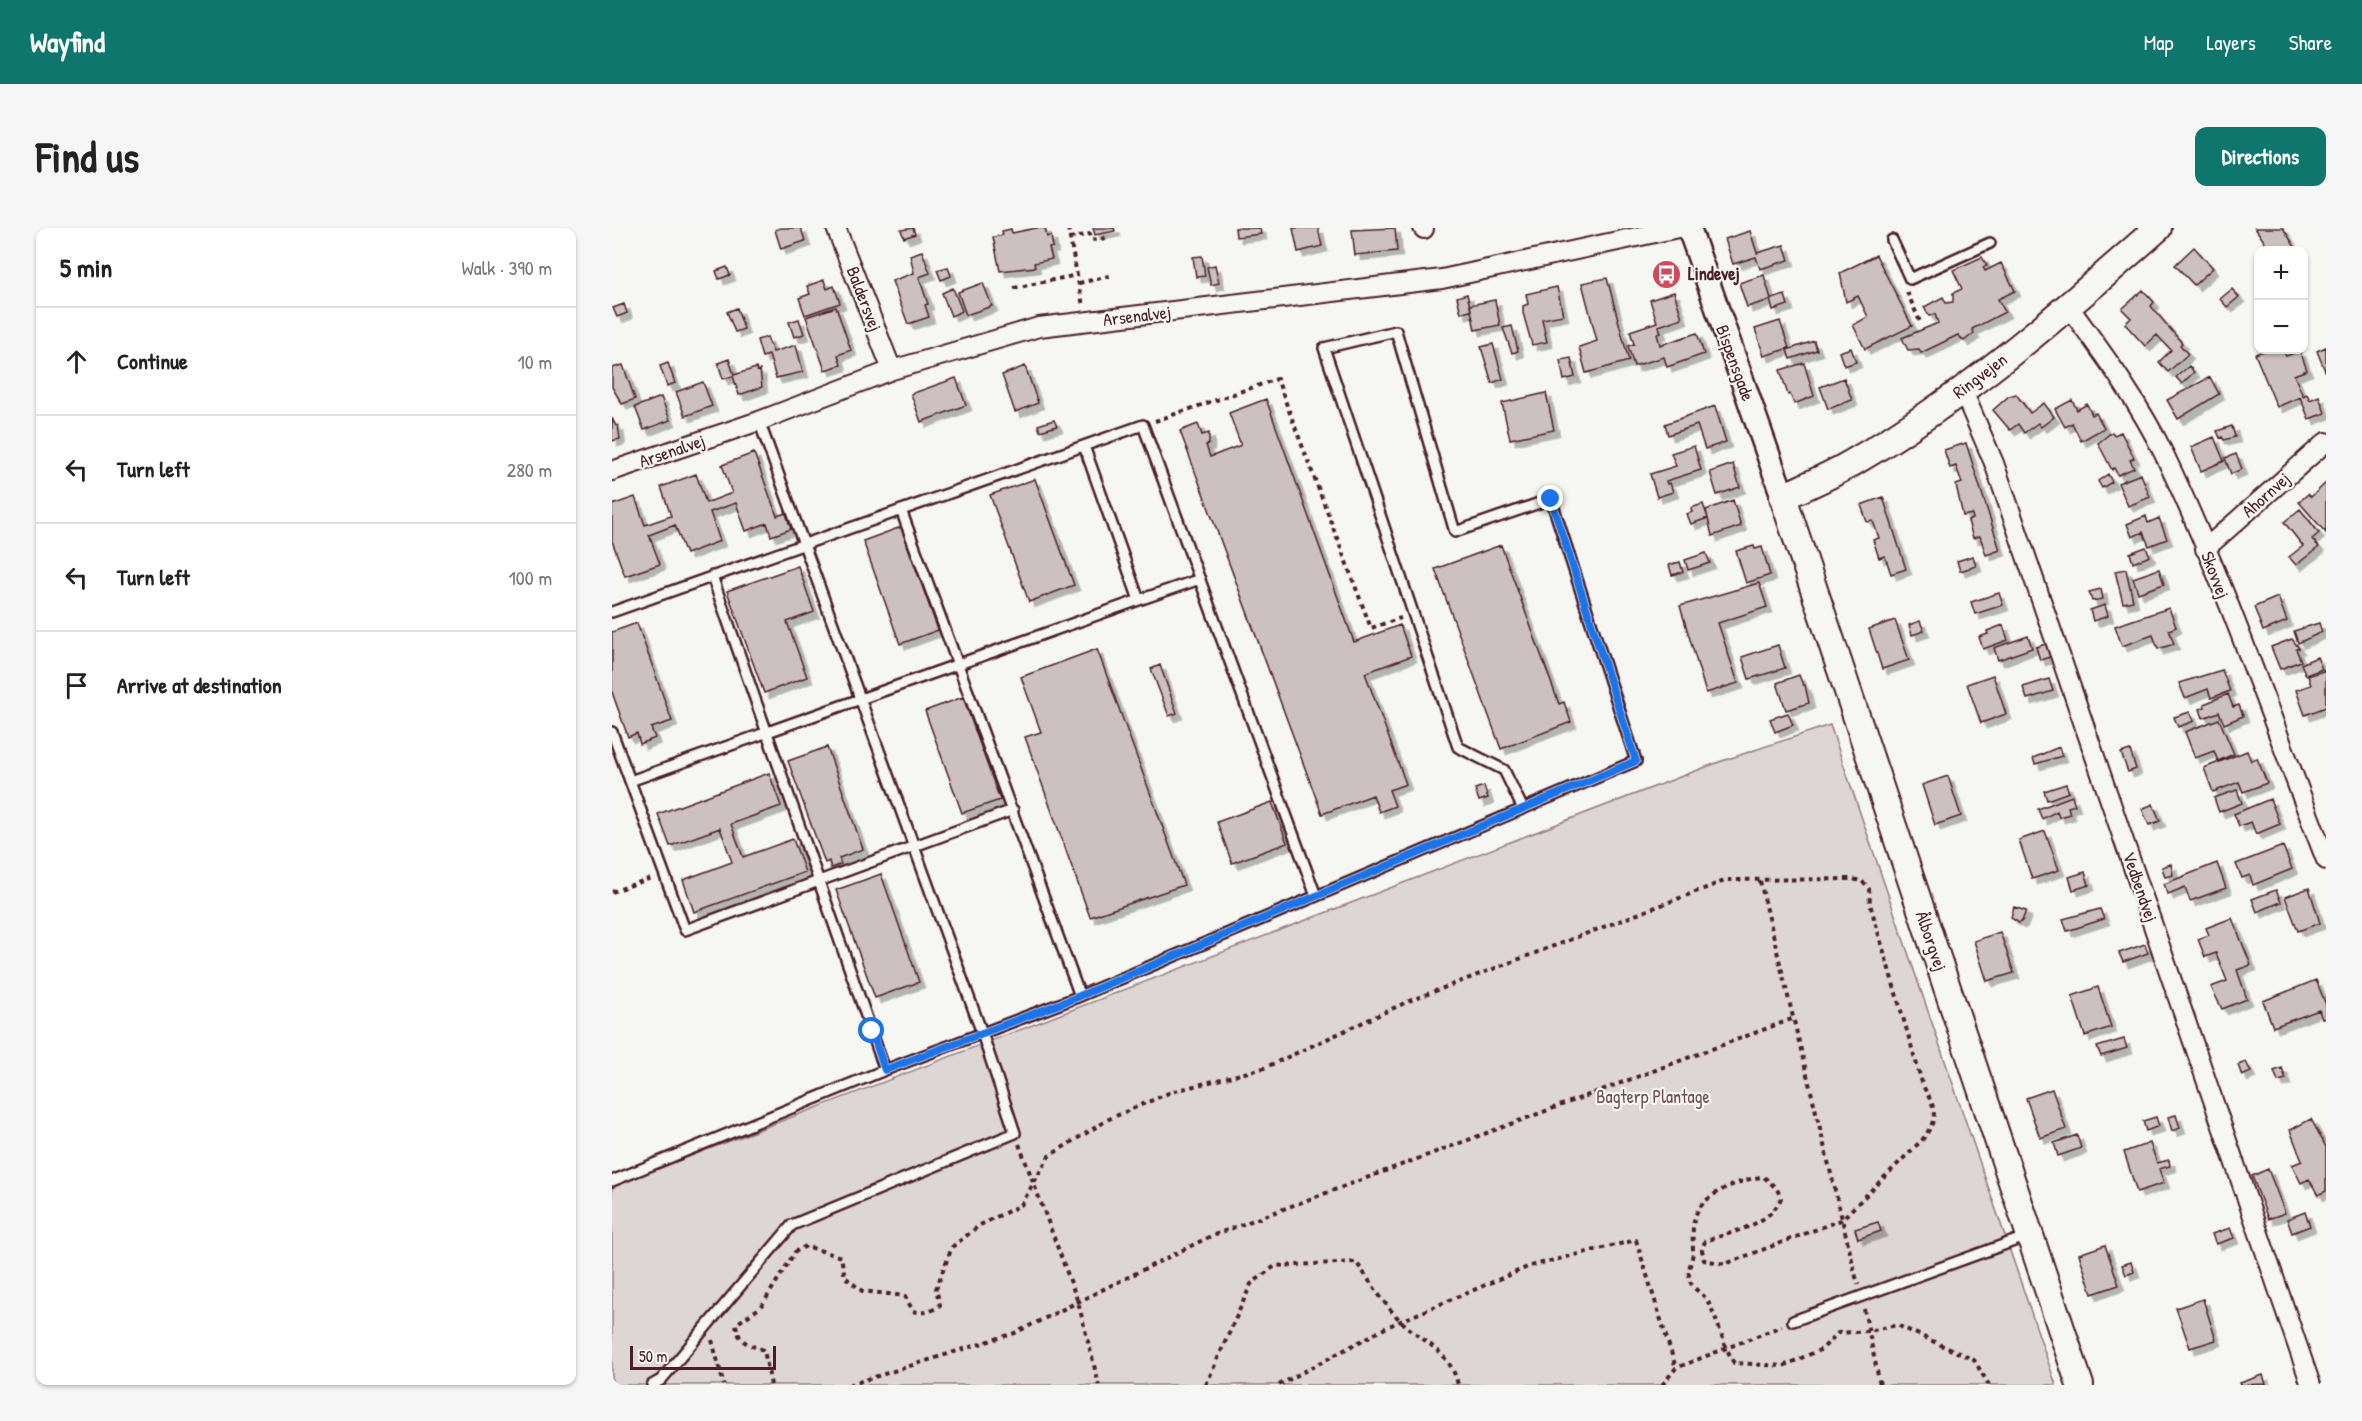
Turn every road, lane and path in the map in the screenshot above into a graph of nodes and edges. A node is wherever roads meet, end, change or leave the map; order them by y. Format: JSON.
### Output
{"nodes":[{"id":1,"x":836,"y":228,"type":"edge"},
{"id":2,"x":1068,"y":228,"type":"edge"},
{"id":3,"x":1678,"y":228,"type":"edge"},
{"id":4,"x":1689,"y":228,"type":"edge"},
{"id":5,"x":2158,"y":228,"type":"edge"},
{"id":6,"x":1070,"y":238,"type":"junction"},
{"id":7,"x":1106,"y":238,"type":"dead end"},
{"id":8,"x":1892,"y":240,"type":"dead end"},
{"id":9,"x":1990,"y":243,"type":"dead end"},
{"id":10,"x":1077,"y":275,"type":"junction"},
{"id":11,"x":1114,"y":275,"type":"dead end"},
{"id":12,"x":1910,"y":279,"type":"junction"},
{"id":13,"x":1079,"y":283,"type":"junction"},
{"id":14,"x":1014,"y":288,"type":"dead end"},
{"id":15,"x":2069,"y":307,"type":"junction"},
{"id":16,"x":1086,"y":322,"type":"junction"},
{"id":17,"x":1921,"y":324,"type":"dead end"},
{"id":18,"x":892,"y":370,"type":"junction"},
{"id":19,"x":1963,"y":391,"type":"junction"},
{"id":20,"x":759,"y":421,"type":"junction"},
{"id":21,"x":1143,"y":425,"type":"junction"},
{"id":22,"x":2326,"y":442,"type":"edge"},
{"id":23,"x":1084,"y":446,"type":"junction"},
{"id":24,"x":612,"y":471,"type":"edge"},
{"id":25,"x":1783,"y":497,"type":"junction"},
{"id":26,"x":902,"y":510,"type":"junction"},
{"id":27,"x":804,"y":543,"type":"junction"},
{"id":28,"x":2205,"y":549,"type":"junction"},
{"id":29,"x":712,"y":576,"type":"junction"},
{"id":30,"x":1200,"y":579,"type":"junction"},
{"id":31,"x":1139,"y":600,"type":"junction"},
{"id":32,"x":612,"y":612,"type":"edge"},
{"id":33,"x":1413,"y":615,"type":"junction"},
{"id":34,"x":960,"y":664,"type":"junction"},
{"id":35,"x":861,"y":699,"type":"junction"},
{"id":36,"x":612,"y":732,"type":"edge"},
{"id":37,"x":766,"y":734,"type":"junction"},
{"id":38,"x":630,"y":781,"type":"junction"},
{"id":39,"x":1523,"y":809,"type":"junction"},
{"id":40,"x":1013,"y":810,"type":"junction"},
{"id":41,"x":914,"y":844,"type":"junction"},
{"id":42,"x":2326,"y":860,"type":"edge"},
{"id":43,"x":664,"y":873,"type":"junction"},
{"id":44,"x":820,"y":881,"type":"junction"},
{"id":45,"x":1760,"y":881,"type":"junction"},
{"id":46,"x":612,"y":892,"type":"edge"},
{"id":47,"x":1316,"y":896,"type":"junction"},
{"id":48,"x":1080,"y":996,"type":"junction"},
{"id":49,"x":1792,"y":1019,"type":"junction"},
{"id":50,"x":982,"y":1034,"type":"junction"},
{"id":51,"x":885,"y":1070,"type":"junction"},
{"id":52,"x":1015,"y":1133,"type":"junction"},
{"id":53,"x":612,"y":1180,"type":"edge"},
{"id":54,"x":1034,"y":1183,"type":"junction"},
{"id":55,"x":1840,"y":1220,"type":"junction"},
{"id":56,"x":2031,"y":1236,"type":"junction"},
{"id":57,"x":1862,"y":1296,"type":"junction"},
{"id":58,"x":1078,"y":1302,"type":"junction"},
{"id":59,"x":1400,"y":1321,"type":"junction"},
{"id":60,"x":1794,"y":1321,"type":"joint"},
{"id":61,"x":707,"y":1325,"type":"junction"},
{"id":62,"x":1869,"y":1331,"type":"junction"},
{"id":63,"x":1726,"y":1350,"type":"junction"},
{"id":64,"x":1676,"y":1368,"type":"junction"},
{"id":65,"x":652,"y":1385,"type":"edge"},
{"id":66,"x":724,"y":1385,"type":"edge"},
{"id":67,"x":771,"y":1385,"type":"edge"},
{"id":68,"x":849,"y":1385,"type":"edge"},
{"id":69,"x":1099,"y":1385,"type":"edge"},
{"id":70,"x":1206,"y":1385,"type":"edge"},
{"id":71,"x":1279,"y":1385,"type":"edge"},
{"id":72,"x":1458,"y":1385,"type":"edge"},
{"id":73,"x":1662,"y":1385,"type":"edge"},
{"id":74,"x":1880,"y":1385,"type":"edge"},
{"id":75,"x":1989,"y":1385,"type":"edge"},
{"id":76,"x":2080,"y":1385,"type":"edge"},
{"id":77,"x":2311,"y":1385,"type":"edge"}],
"edges":[{"from":1,"to":18,"type":"street","name":"Baldersvej"},
{"from":2,"to":6,"type":"path"},
{"from":3,"to":16,"type":"street","name":"Arsenalvej"},
{"from":4,"to":25,"type":"street","name":"Bispensgade"},
{"from":5,"to":15,"type":"main road","name":"Ringvejen"},
{"from":6,"to":7,"type":"path"},
{"from":6,"to":10,"type":"path"},
{"from":8,"to":12,"type":"lane"},
{"from":9,"to":12,"type":"lane"},
{"from":10,"to":13,"type":"path"},
{"from":10,"to":14,"type":"path"},
{"from":11,"to":13,"type":"path"},
{"from":12,"to":17,"type":"path"},
{"from":13,"to":16,"type":"path"},
{"from":15,"to":19,"type":"main road","name":"Ringvejen"},
{"from":15,"to":28,"type":"street","name":"Skovvej"},
{"from":16,"to":18,"type":"street","name":"Arsenalvej"},
{"from":18,"to":20,"type":"street","name":"Arsenalvej"},
{"from":19,"to":25,"type":"main road","name":"Ringvejen"},
{"from":19,"to":77,"type":"street","name":"Vedbendvej"},
{"from":20,"to":24,"type":"street","name":"Arsenalvej"},
{"from":20,"to":27,"type":"lane"},
{"from":21,"to":23,"type":"lane"},
{"from":21,"to":30,"type":"lane"},
{"from":21,"to":33,"type":"path"},
{"from":22,"to":28,"type":"street","name":"Ahornvej"},
{"from":23,"to":26,"type":"lane"},
{"from":23,"to":31,"type":"lane"},
{"from":25,"to":56,"type":"main road","name":"Ålborgvej"},
{"from":26,"to":27,"type":"lane"},
{"from":26,"to":34,"type":"lane"},
{"from":27,"to":29,"type":"lane"},
{"from":27,"to":35,"type":"lane"},
{"from":28,"to":42,"type":"street","name":"Skovvej"},
{"from":29,"to":32,"type":"lane"},
{"from":29,"to":37,"type":"lane"},
{"from":30,"to":31,"type":"lane"},
{"from":30,"to":47,"type":"lane"},
{"from":31,"to":34,"type":"lane"},
{"from":33,"to":39,"type":"lane"},
{"from":33,"to":39,"type":"lane"},
{"from":34,"to":35,"type":"lane"},
{"from":34,"to":40,"type":"lane"},
{"from":35,"to":37,"type":"lane"},
{"from":35,"to":41,"type":"lane"},
{"from":36,"to":38,"type":"lane"},
{"from":37,"to":38,"type":"lane"},
{"from":37,"to":44,"type":"lane"},
{"from":38,"to":43,"type":"lane"},
{"from":39,"to":47,"type":"lane"},
{"from":40,"to":41,"type":"lane"},
{"from":40,"to":48,"type":"lane"},
{"from":41,"to":44,"type":"lane"},
{"from":41,"to":50,"type":"lane"},
{"from":43,"to":44,"type":"lane"},
{"from":43,"to":46,"type":"path"},
{"from":44,"to":51,"type":"lane"},
{"from":45,"to":49,"type":"path"},
{"from":45,"to":54,"type":"path"},
{"from":45,"to":55,"type":"path"},
{"from":47,"to":48,"type":"lane"},
{"from":48,"to":50,"type":"lane"},
{"from":49,"to":55,"type":"path"},
{"from":49,"to":58,"type":"path"},
{"from":50,"to":51,"type":"lane"},
{"from":50,"to":52,"type":"lane"},
{"from":51,"to":53,"type":"lane"},
{"from":52,"to":54,"type":"path"},
{"from":52,"to":61,"type":"lane"},
{"from":54,"to":58,"type":"path"},
{"from":54,"to":67,"type":"path"},
{"from":55,"to":57,"type":"path"},
{"from":55,"to":63,"type":"path"},
{"from":56,"to":57,"type":"lane"},
{"from":56,"to":76,"type":"main road","name":"Ålborgvej"},
{"from":57,"to":60,"type":"lane"},
{"from":57,"to":62,"type":"path"},
{"from":58,"to":68,"type":"path"},
{"from":58,"to":69,"type":"path"},
{"from":59,"to":64,"type":"path"},
{"from":59,"to":70,"type":"path"},
{"from":59,"to":71,"type":"path"},
{"from":59,"to":72,"type":"path"},
{"from":60,"to":63,"type":"path"},
{"from":61,"to":65,"type":"lane"},
{"from":61,"to":66,"type":"path"},
{"from":62,"to":63,"type":"path"},
{"from":62,"to":74,"type":"path"},
{"from":62,"to":75,"type":"path"},
{"from":63,"to":64,"type":"path"},
{"from":64,"to":73,"type":"path"}]}
